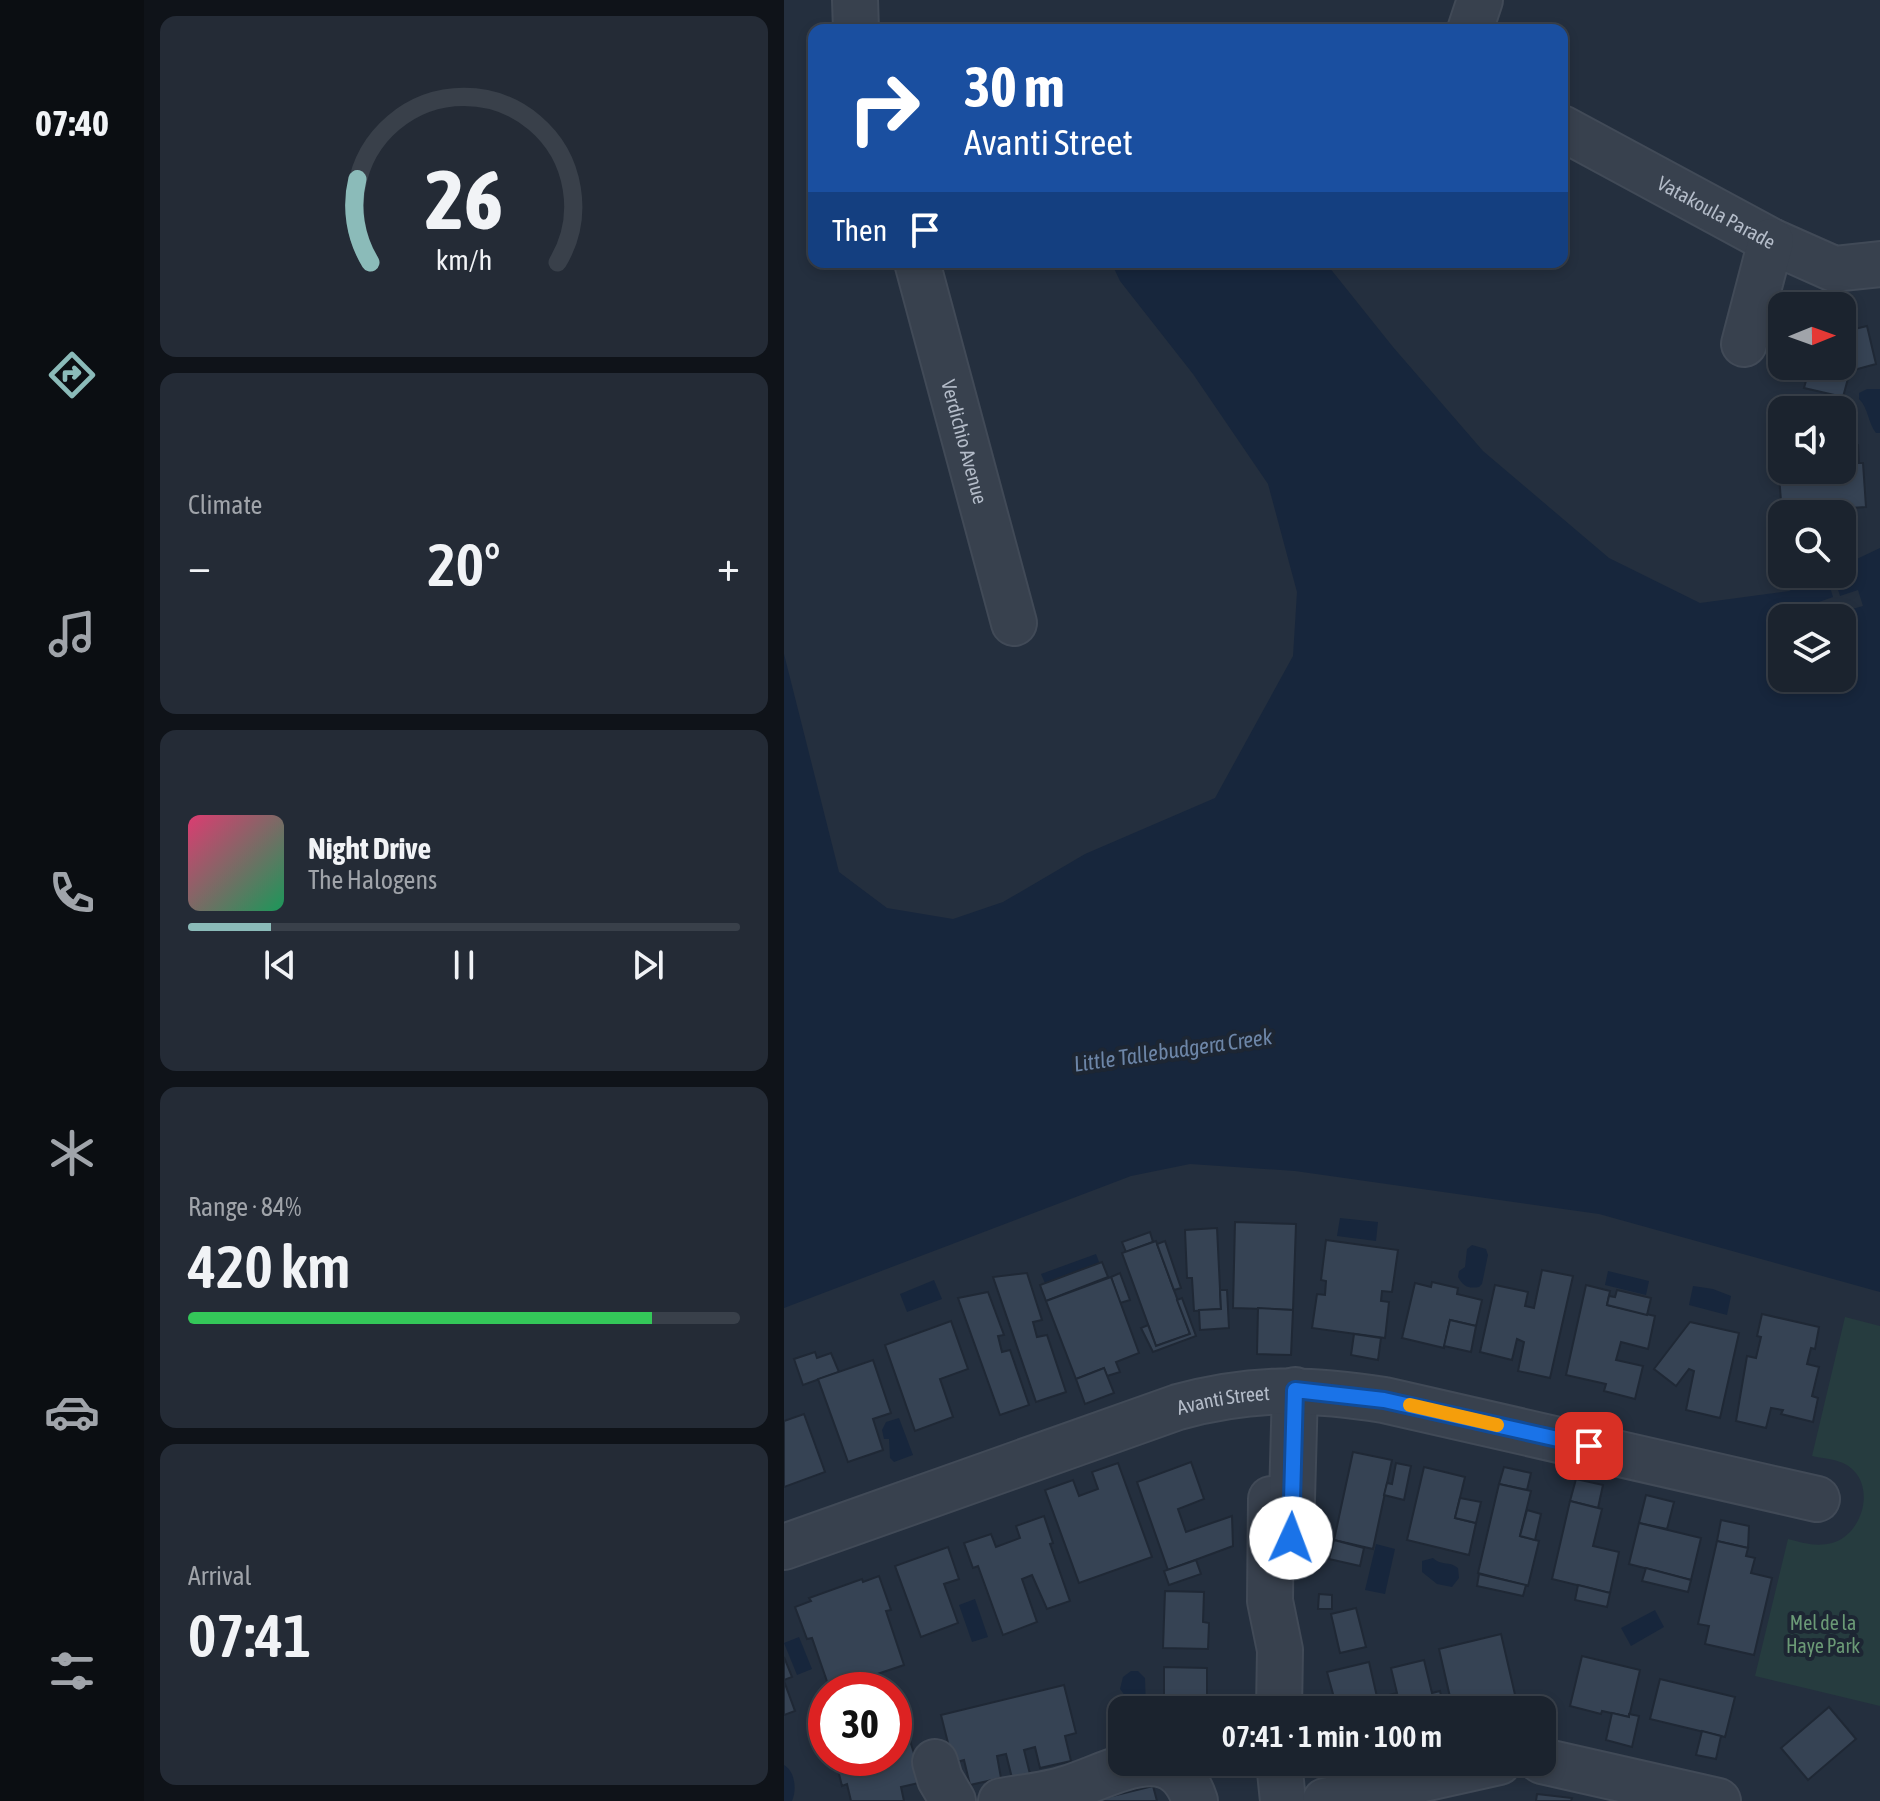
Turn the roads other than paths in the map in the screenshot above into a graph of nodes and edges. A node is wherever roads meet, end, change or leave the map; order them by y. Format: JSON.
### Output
{"nodes":[{"id":1,"x":855,"y":0,"type":"edge"},
{"id":2,"x":1480,"y":0,"type":"edge"},
{"id":3,"x":856,"y":24,"type":"edge"},
{"id":4,"x":1472,"y":24,"type":"edge"},
{"id":5,"x":1568,"y":131,"type":"edge"},
{"id":6,"x":1771,"y":241,"type":"junction"},
{"id":7,"x":1880,"y":264,"type":"edge"},
{"id":8,"x":919,"y":268,"type":"edge"},
{"id":9,"x":1744,"y":344,"type":"dead end"},
{"id":10,"x":1014,"y":623,"type":"dead end"},
{"id":11,"x":1295,"y":1390,"type":"junction"},
{"id":12,"x":1271,"y":1499,"type":"dead end"},
{"id":13,"x":1817,"y":1499,"type":"dead end"},
{"id":14,"x":1291,"y":1538,"type":"dead end"},
{"id":15,"x":784,"y":1547,"type":"edge"},
{"id":16,"x":1279,"y":1696,"type":"edge"},
{"id":17,"x":935,"y":1762,"type":"dead end"},
{"id":18,"x":1556,"y":1764,"type":"edge"},
{"id":19,"x":1280,"y":1776,"type":"edge"},
{"id":20,"x":1437,"y":1776,"type":"edge"},
{"id":21,"x":953,"y":1801,"type":"edge"},
{"id":22,"x":1001,"y":1801,"type":"edge"},
{"id":23,"x":1195,"y":1801,"type":"edge"},
{"id":24,"x":1283,"y":1801,"type":"edge"},
{"id":25,"x":1325,"y":1801,"type":"edge"},
{"id":26,"x":1718,"y":1801,"type":"edge"}],
"edges":[{"from":1,"to":3,"type":"street"},
{"from":2,"to":4,"type":"street"},
{"from":5,"to":6,"type":"street","name":"Vatakoula Parade"},
{"from":6,"to":7,"type":"street","name":"Vatakoula Parade"},
{"from":6,"to":9,"type":"street"},
{"from":8,"to":10,"type":"street","name":"Verdichio Avenue"},
{"from":11,"to":13,"type":"street","name":"Avanti Street"},
{"from":11,"to":14,"type":"street"},
{"from":11,"to":15,"type":"street","name":"Avanti Street"},
{"from":12,"to":16,"type":"street"},
{"from":17,"to":21,"type":"street"},
{"from":18,"to":26,"type":"street"},
{"from":19,"to":24,"type":"street"},
{"from":20,"to":25,"type":"street"},
{"from":22,"to":23,"type":"street"}]}
